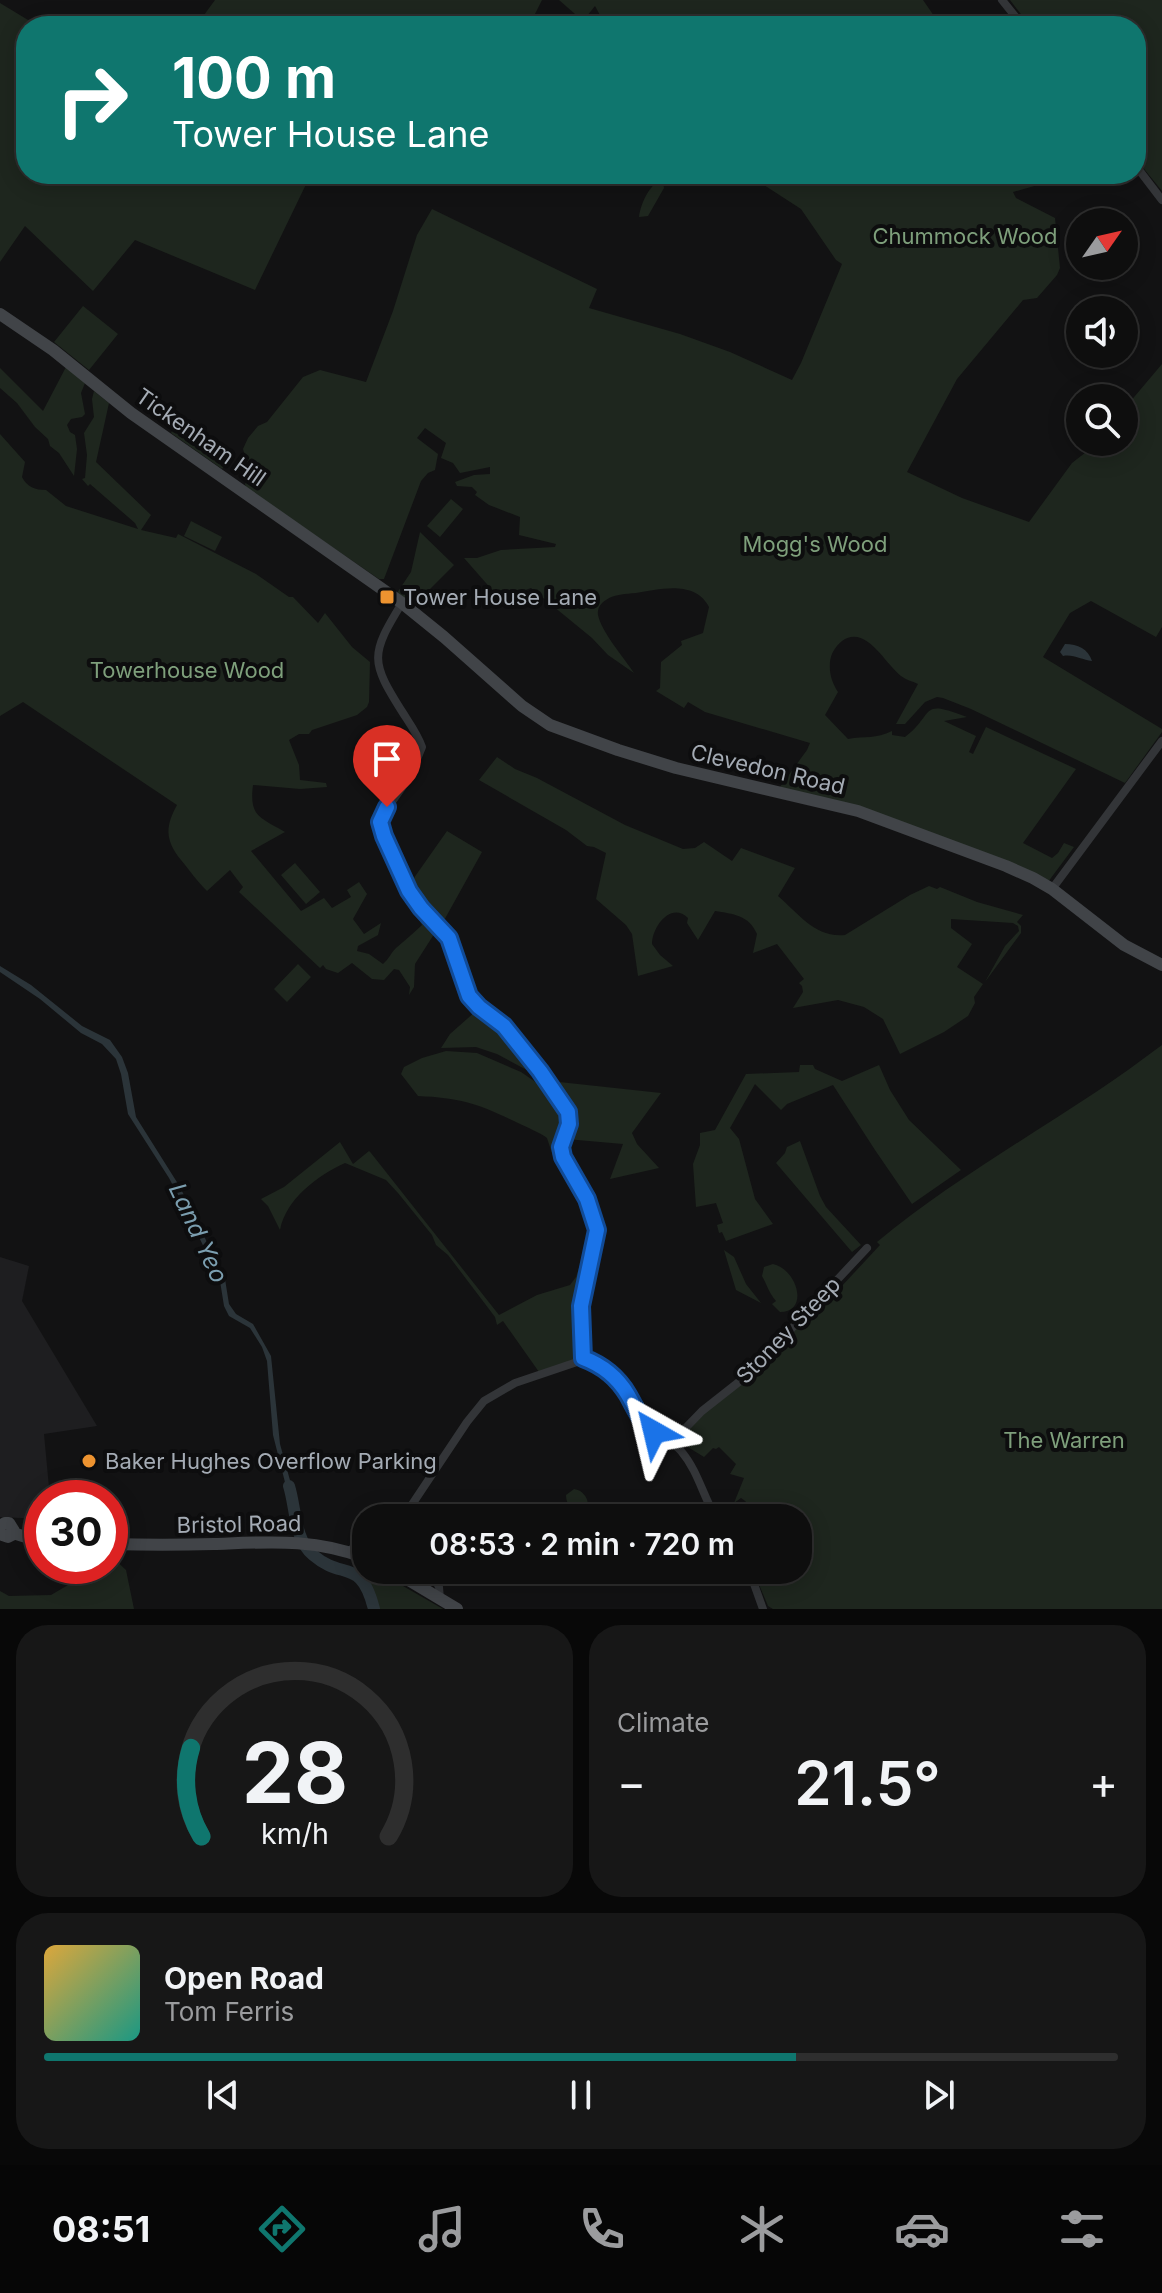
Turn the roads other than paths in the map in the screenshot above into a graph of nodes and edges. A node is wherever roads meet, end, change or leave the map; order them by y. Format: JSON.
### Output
{"nodes":[{"id":1,"x":1002,"y":0,"type":"edge"},
{"id":2,"x":1015,"y":16,"type":"edge"},
{"id":3,"x":1146,"y":179,"type":"edge"},
{"id":4,"x":1162,"y":200,"type":"edge"},
{"id":5,"x":0,"y":314,"type":"edge"},
{"id":6,"x":381,"y":588,"type":"joint"},
{"id":7,"x":402,"y":603,"type":"junction"},
{"id":8,"x":1162,"y":741,"type":"edge"},
{"id":9,"x":1052,"y":889,"type":"junction"},
{"id":10,"x":1162,"y":965,"type":"edge"},
{"id":11,"x":867,"y":1248,"type":"dead end"},
{"id":12,"x":583,"y":1358,"type":"junction"},
{"id":13,"x":671,"y":1443,"type":"junction"},
{"id":14,"x":412,"y":1504,"type":"edge"},
{"id":15,"x":709,"y":1504,"type":"edge"},
{"id":16,"x":0,"y":1526,"type":"edge"},
{"id":17,"x":7,"y":1533,"type":"edge"},
{"id":18,"x":128,"y":1544,"type":"edge"},
{"id":19,"x":352,"y":1549,"type":"edge"},
{"id":20,"x":348,"y":1551,"type":"junction"},
{"id":21,"x":352,"y":1553,"type":"edge"},
{"id":22,"x":415,"y":1584,"type":"edge"},
{"id":23,"x":437,"y":1584,"type":"edge"},
{"id":24,"x":754,"y":1584,"type":"edge"},
{"id":25,"x":440,"y":1599,"type":"junction"},
{"id":26,"x":457,"y":1609,"type":"edge"},
{"id":27,"x":763,"y":1609,"type":"edge"}],
"edges":[{"from":1,"to":2,"type":"street"},
{"from":3,"to":4,"type":"street"},
{"from":5,"to":6,"type":"main road","name":"Tickenham Hill"},
{"from":6,"to":7,"type":"main road","name":"Clevedon Road"},
{"from":7,"to":9,"type":"main road","name":"Clevedon Road"},
{"from":7,"to":12,"type":"street"},
{"from":8,"to":9,"type":"street"},
{"from":9,"to":10,"type":"main road","name":"Clevedon Road"},
{"from":11,"to":13,"type":"street","name":"Stoney Steep"},
{"from":12,"to":13,"type":"street"},
{"from":12,"to":14,"type":"street"},
{"from":13,"to":15,"type":"street"},
{"from":16,"to":17,"type":"main road"},
{"from":18,"to":20,"type":"main road","name":"Bristol Road"},
{"from":19,"to":20,"type":"street"},
{"from":20,"to":21,"type":"main road","name":"Bristol Road"},
{"from":22,"to":25,"type":"main road"},
{"from":23,"to":25,"type":"street"},
{"from":24,"to":27,"type":"street"},
{"from":25,"to":26,"type":"main road"}]}
